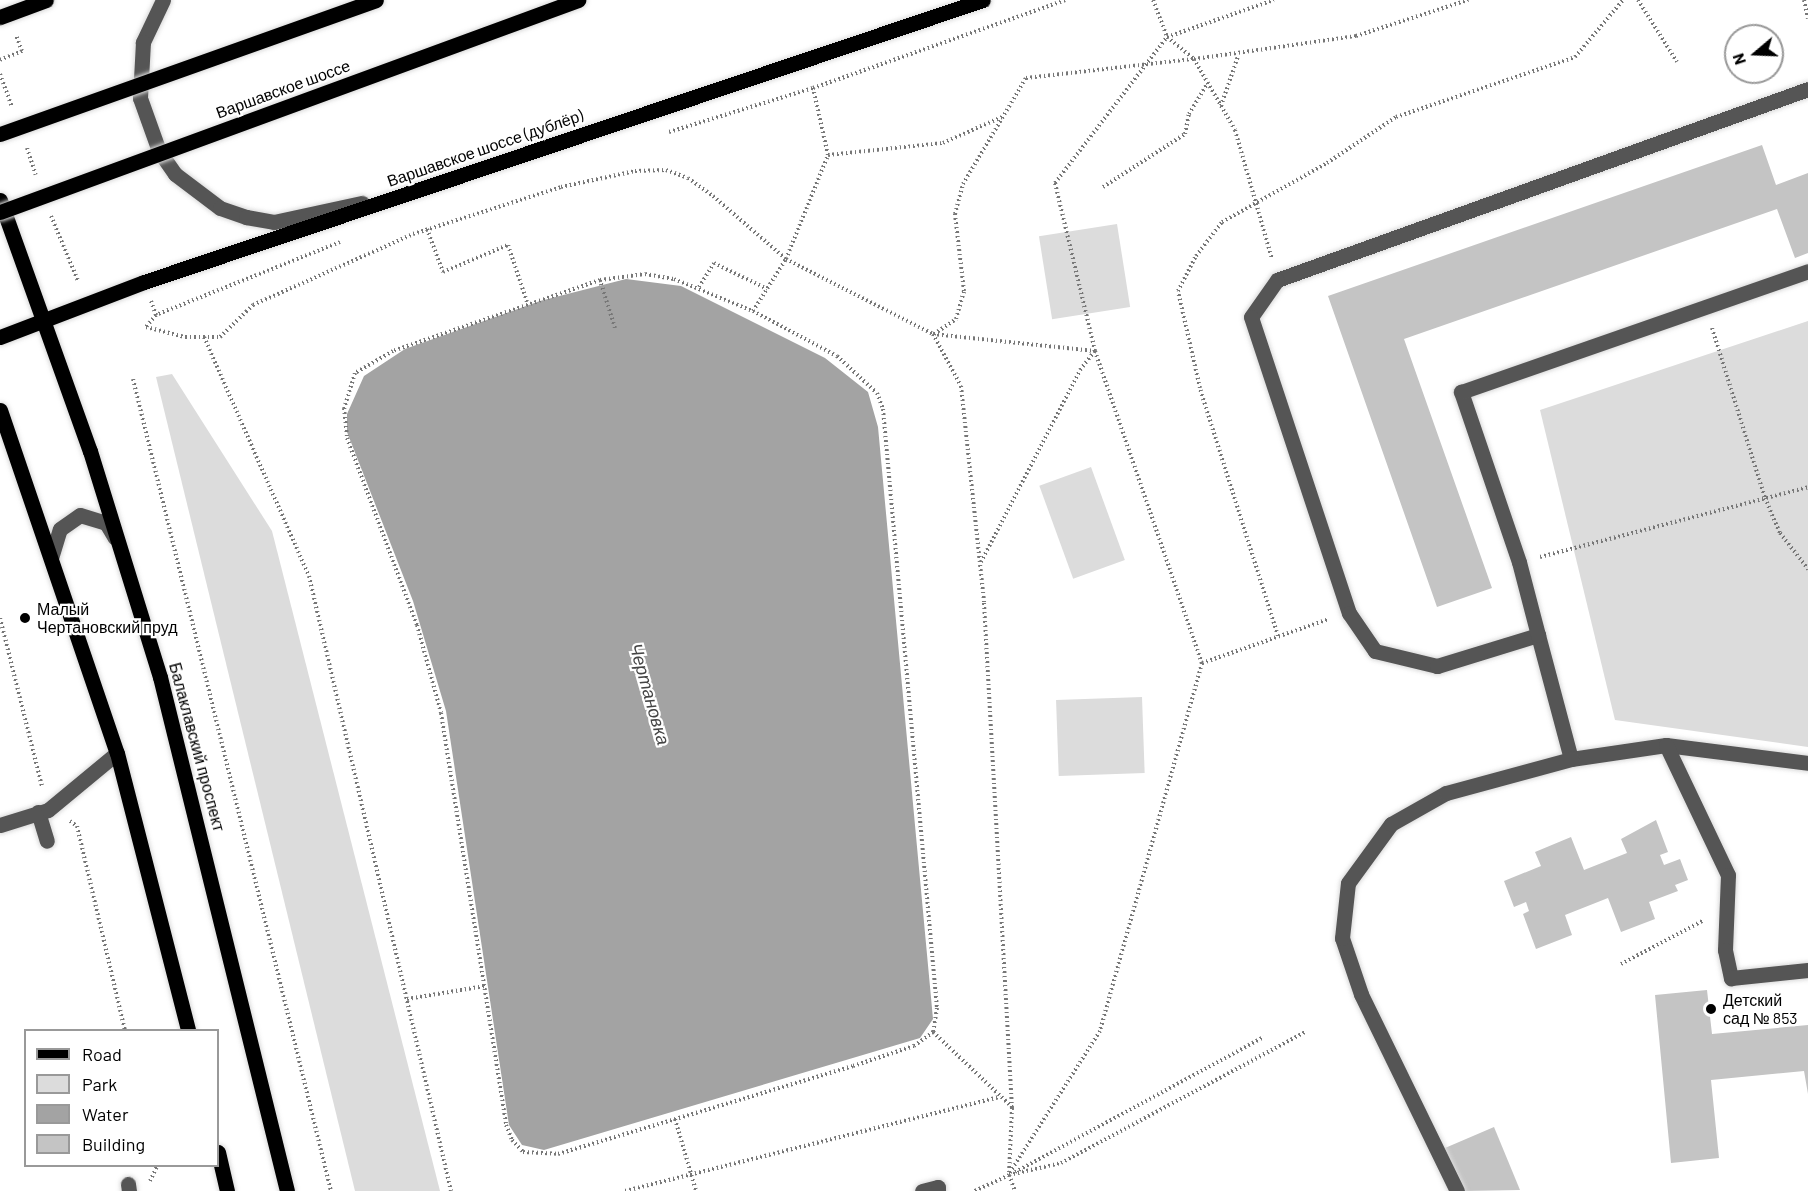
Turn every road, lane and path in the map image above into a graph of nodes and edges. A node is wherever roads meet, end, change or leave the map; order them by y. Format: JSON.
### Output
{"nodes":[{"id":1,"x":46,"y":0,"type":"edge"},
{"id":2,"x":163,"y":0,"type":"edge"},
{"id":3,"x":376,"y":0,"type":"edge"},
{"id":4,"x":578,"y":0,"type":"edge"},
{"id":5,"x":983,"y":0,"type":"edge"},
{"id":6,"x":1065,"y":0,"type":"edge"},
{"id":7,"x":1153,"y":0,"type":"edge"},
{"id":8,"x":1274,"y":0,"type":"edge"},
{"id":9,"x":1468,"y":0,"type":"edge"},
{"id":10,"x":1623,"y":0,"type":"edge"},
{"id":11,"x":1638,"y":0,"type":"edge"},
{"id":12,"x":1804,"y":0,"type":"edge"},
{"id":13,"x":0,"y":17,"type":"edge"},
{"id":14,"x":1808,"y":19,"type":"edge"},
{"id":15,"x":1167,"y":37,"type":"junction"},
{"id":16,"x":22,"y":51,"type":"dead end"},
{"id":17,"x":1238,"y":56,"type":"junction"},
{"id":18,"x":1194,"y":59,"type":"junction"},
{"id":19,"x":0,"y":60,"type":"edge"},
{"id":20,"x":1677,"y":62,"type":"dead end"},
{"id":21,"x":1150,"y":64,"type":"junction"},
{"id":22,"x":1208,"y":83,"type":"junction"},
{"id":23,"x":813,"y":88,"type":"junction"},
{"id":24,"x":1808,"y":89,"type":"edge"},
{"id":25,"x":1221,"y":106,"type":"junction"},
{"id":26,"x":1003,"y":116,"type":"junction"},
{"id":27,"x":0,"y":134,"type":"edge"},
{"id":28,"x":657,"y":136,"type":"dead end"},
{"id":29,"x":828,"y":155,"type":"junction"},
{"id":30,"x":1103,"y":187,"type":"dead end"},
{"id":31,"x":404,"y":194,"type":"junction"},
{"id":32,"x":0,"y":200,"type":"edge"},
{"id":33,"x":1256,"y":200,"type":"junction"},
{"id":34,"x":0,"y":212,"type":"edge"},
{"id":35,"x":427,"y":229,"type":"junction"},
{"id":36,"x":350,"y":239,"type":"dead end"},
{"id":37,"x":786,"y":260,"type":"junction"},
{"id":38,"x":1808,"y":271,"type":"edge"},
{"id":39,"x":600,"y":280,"type":"junction"},
{"id":40,"x":1277,"y":280,"type":"junction"},
{"id":41,"x":699,"y":287,"type":"junction"},
{"id":42,"x":767,"y":289,"type":"junction"},
{"id":43,"x":527,"y":302,"type":"junction"},
{"id":44,"x":1705,"y":307,"type":"junction"},
{"id":45,"x":753,"y":311,"type":"junction"},
{"id":46,"x":45,"y":320,"type":"junction"},
{"id":47,"x":615,"y":328,"type":"dead end"},
{"id":48,"x":933,"y":334,"type":"junction"},
{"id":49,"x":0,"y":337,"type":"edge"},
{"id":50,"x":204,"y":337,"type":"junction"},
{"id":51,"x":1095,"y":351,"type":"junction"},
{"id":52,"x":133,"y":379,"type":"dead end"},
{"id":53,"x":0,"y":410,"type":"edge"},
{"id":54,"x":1808,"y":487,"type":"edge"},
{"id":55,"x":1765,"y":498,"type":"junction"},
{"id":56,"x":118,"y":543,"type":"junction"},
{"id":57,"x":51,"y":558,"type":"junction"},
{"id":58,"x":1519,"y":562,"type":"junction"},
{"id":59,"x":980,"y":564,"type":"junction"},
{"id":60,"x":1808,"y":569,"type":"edge"},
{"id":61,"x":1349,"y":613,"type":"junction"},
{"id":62,"x":1538,"y":635,"type":"junction"},
{"id":63,"x":1278,"y":636,"type":"junction"},
{"id":64,"x":1202,"y":663,"type":"junction"},
{"id":65,"x":1666,"y":745,"type":"junction"},
{"id":66,"x":117,"y":753,"type":"junction"},
{"id":67,"x":1571,"y":759,"type":"junction"},
{"id":68,"x":1808,"y":762,"type":"edge"},
{"id":69,"x":38,"y":812,"type":"junction"},
{"id":70,"x":0,"y":825,"type":"edge"},
{"id":71,"x":47,"y":841,"type":"dead end"},
{"id":72,"x":1726,"y":908,"type":"junction"},
{"id":73,"x":1621,"y":964,"type":"dead end"},
{"id":74,"x":1808,"y":970,"type":"edge"},
{"id":75,"x":485,"y":986,"type":"junction"},
{"id":76,"x":407,"y":999,"type":"junction"},
{"id":77,"x":188,"y":1029,"type":"edge"},
{"id":78,"x":933,"y":1032,"type":"junction"},
{"id":79,"x":1305,"y":1032,"type":"dead end"},
{"id":80,"x":1264,"y":1037,"type":"dead end"},
{"id":81,"x":1001,"y":1097,"type":"junction"},
{"id":82,"x":1012,"y":1108,"type":"junction"},
{"id":83,"x":675,"y":1119,"type":"junction"},
{"id":84,"x":219,"y":1156,"type":"edge"},
{"id":85,"x":1009,"y":1175,"type":"junction"},
{"id":86,"x":692,"y":1176,"type":"junction"},
{"id":87,"x":227,"y":1191,"type":"edge"},
{"id":88,"x":287,"y":1191,"type":"edge"},
{"id":89,"x":331,"y":1191,"type":"edge"},
{"id":90,"x":451,"y":1191,"type":"edge"},
{"id":91,"x":625,"y":1191,"type":"edge"},
{"id":92,"x":696,"y":1191,"type":"edge"},
{"id":93,"x":922,"y":1191,"type":"edge"},
{"id":94,"x":938,"y":1191,"type":"edge"},
{"id":95,"x":974,"y":1191,"type":"edge"},
{"id":96,"x":1015,"y":1191,"type":"edge"},
{"id":97,"x":1457,"y":1191,"type":"edge"}],
"edges":[{"from":1,"to":13,"type":"main road"},
{"from":2,"to":31,"type":"street"},
{"from":3,"to":27,"type":"main road","bridge":true},
{"from":4,"to":34,"type":"main road","name":"Варшавское шоссе","bridge":true},
{"from":5,"to":31,"type":"main road","name":"Варшавское шоссе (дублёр)"},
{"from":6,"to":23,"type":"path"},
{"from":7,"to":15,"type":"path"},
{"from":8,"to":15,"type":"path"},
{"from":9,"to":17,"type":"path"},
{"from":10,"to":33,"type":"path"},
{"from":11,"to":20,"type":"path"},
{"from":12,"to":14,"type":"path"},
{"from":15,"to":18,"type":"path"},
{"from":15,"to":21,"type":"path"},
{"from":16,"to":19,"type":"path"},
{"from":17,"to":18,"type":"path"},
{"from":17,"to":25,"type":"path"},
{"from":18,"to":21,"type":"path"},
{"from":18,"to":22,"type":"path"},
{"from":21,"to":26,"type":"path"},
{"from":21,"to":51,"type":"path"},
{"from":22,"to":25,"type":"path"},
{"from":22,"to":30,"type":"path"},
{"from":23,"to":28,"type":"path"},
{"from":23,"to":29,"type":"path"},
{"from":24,"to":40,"type":"street"},
{"from":25,"to":33,"type":"path"},
{"from":26,"to":29,"type":"path"},
{"from":26,"to":48,"type":"path"},
{"from":29,"to":37,"type":"path"},
{"from":31,"to":46,"type":"main road","name":"Варшавское шоссе (дублёр)"},
{"from":32,"to":46,"type":"main road","name":"Балаклавский проспект"},
{"from":33,"to":40,"type":"path"},
{"from":33,"to":63,"type":"path"},
{"from":35,"to":37,"type":"path"},
{"from":35,"to":43,"type":"path"},
{"from":35,"to":50,"type":"path"},
{"from":36,"to":50,"type":"path"},
{"from":37,"to":42,"type":"path"},
{"from":37,"to":48,"type":"path"},
{"from":38,"to":44,"type":"street"},
{"from":39,"to":41,"type":"path"},
{"from":39,"to":43,"type":"path"},
{"from":39,"to":47,"type":"path"},
{"from":40,"to":61,"type":"street"},
{"from":41,"to":42,"type":"path"},
{"from":41,"to":45,"type":"path"},
{"from":42,"to":45,"type":"path"},
{"from":43,"to":75,"type":"path"},
{"from":44,"to":55,"type":"path"},
{"from":44,"to":58,"type":"street"},
{"from":45,"to":78,"type":"path"},
{"from":46,"to":49,"type":"main road","name":"Варшавское шоссе (дублёр)"},
{"from":46,"to":56,"type":"main road","name":"Балаклавский проспект"},
{"from":48,"to":51,"type":"path"},
{"from":48,"to":59,"type":"path"},
{"from":50,"to":76,"type":"path"},
{"from":51,"to":59,"type":"path"},
{"from":51,"to":64,"type":"path"},
{"from":52,"to":89,"type":"path"},
{"from":53,"to":57,"type":"main road"},
{"from":54,"to":55,"type":"path"},
{"from":55,"to":58,"type":"path"},
{"from":55,"to":60,"type":"path"},
{"from":56,"to":57,"type":"street"},
{"from":56,"to":88,"type":"main road","name":"Балаклавский проспект"},
{"from":57,"to":66,"type":"main road"},
{"from":58,"to":62,"type":"street"},
{"from":59,"to":82,"type":"path"},
{"from":61,"to":62,"type":"street"},
{"from":61,"to":63,"type":"path"},
{"from":62,"to":67,"type":"street"},
{"from":63,"to":64,"type":"path"},
{"from":64,"to":85,"type":"path"},
{"from":65,"to":67,"type":"street"},
{"from":65,"to":68,"type":"street"},
{"from":65,"to":72,"type":"street"},
{"from":66,"to":69,"type":"street"},
{"from":66,"to":77,"type":"main road"},
{"from":67,"to":97,"type":"street"},
{"from":69,"to":70,"type":"street"},
{"from":69,"to":71,"type":"street"},
{"from":72,"to":73,"type":"path"},
{"from":72,"to":74,"type":"street"},
{"from":75,"to":76,"type":"path"},
{"from":75,"to":83,"type":"path"},
{"from":76,"to":90,"type":"path"},
{"from":78,"to":81,"type":"path"},
{"from":78,"to":83,"type":"path"},
{"from":79,"to":85,"type":"path"},
{"from":80,"to":85,"type":"path"},
{"from":81,"to":82,"type":"path"},
{"from":81,"to":86,"type":"path"},
{"from":82,"to":85,"type":"path"},
{"from":83,"to":86,"type":"path"},
{"from":84,"to":87,"type":"main road"},
{"from":85,"to":95,"type":"path"},
{"from":85,"to":96,"type":"path"},
{"from":86,"to":91,"type":"path"},
{"from":86,"to":92,"type":"path"},
{"from":93,"to":94,"type":"street"}]}
